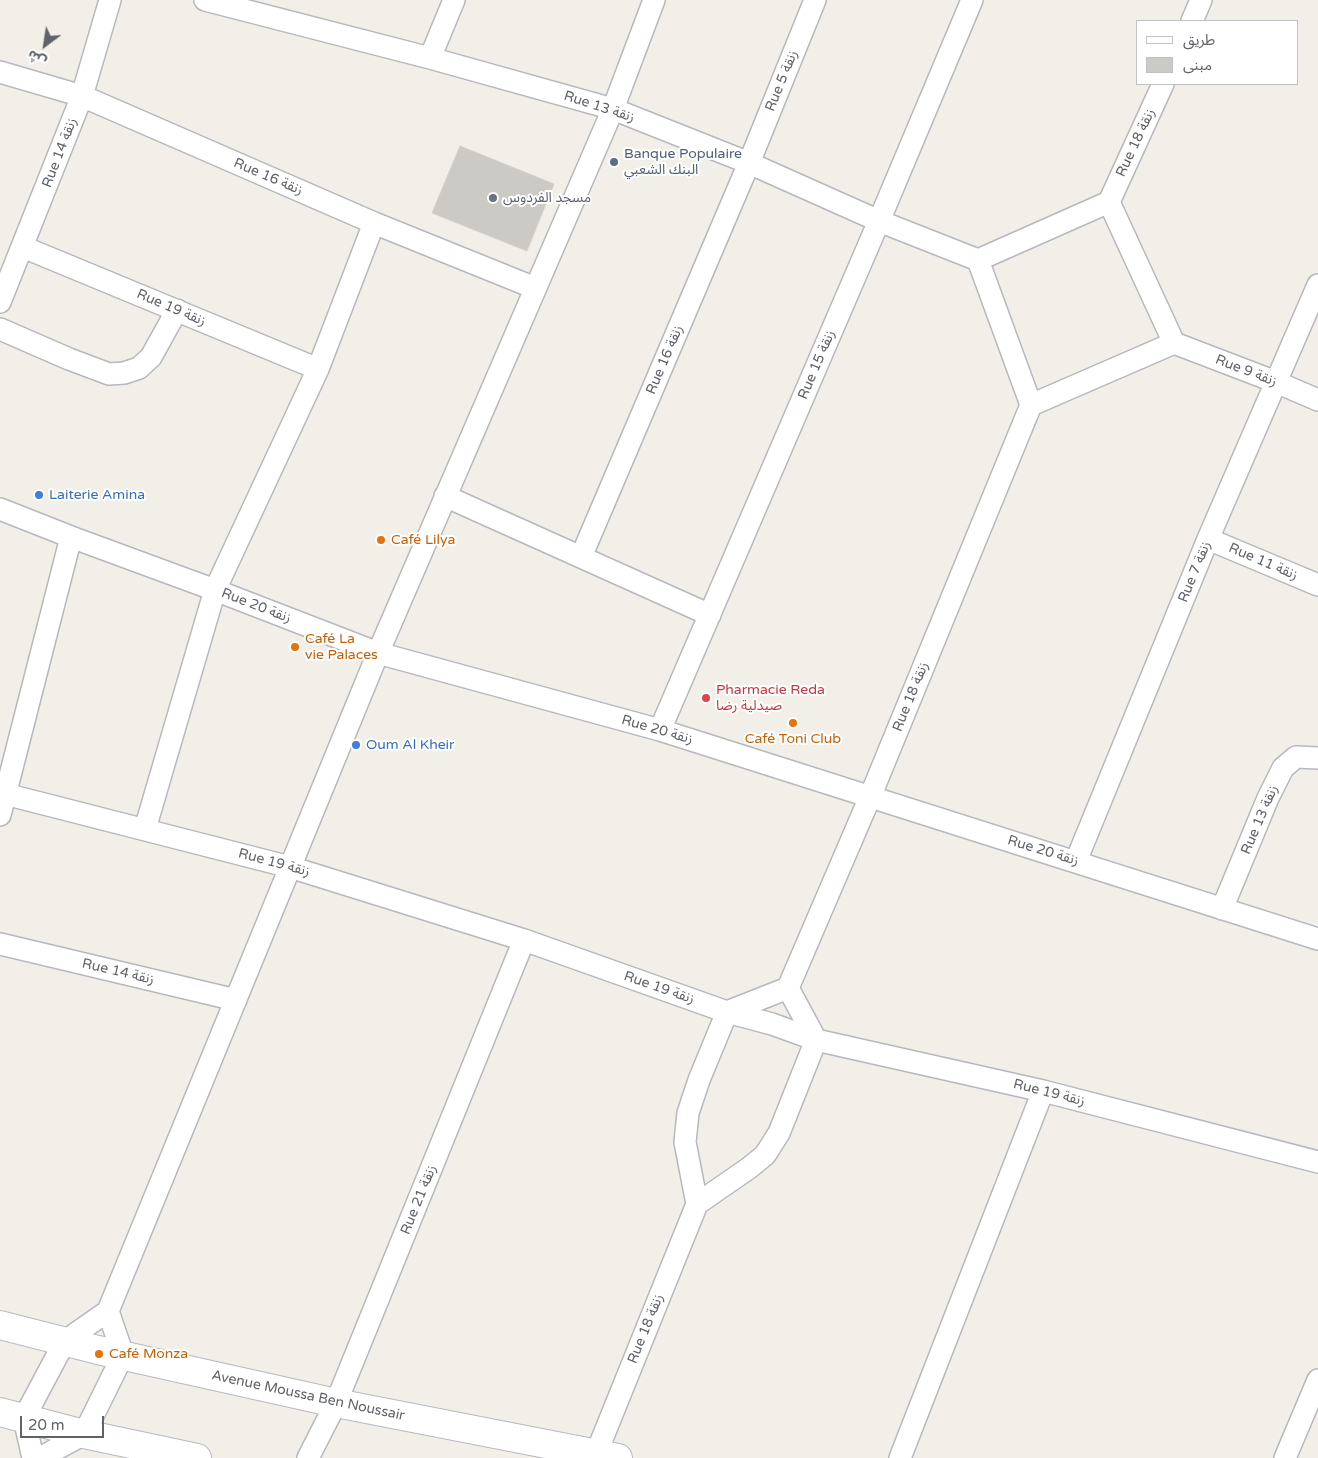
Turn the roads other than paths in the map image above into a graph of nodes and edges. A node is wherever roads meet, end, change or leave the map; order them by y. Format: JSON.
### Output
{"nodes":[{"id":1,"x":110,"y":0,"type":"edge"},
{"id":2,"x":205,"y":0,"type":"edge"},
{"id":3,"x":454,"y":0,"type":"edge"},
{"id":4,"x":654,"y":0,"type":"edge"},
{"id":5,"x":815,"y":0,"type":"edge"},
{"id":6,"x":972,"y":0,"type":"edge"},
{"id":7,"x":1202,"y":0,"type":"edge"},
{"id":8,"x":1192,"y":20,"type":"edge"},
{"id":9,"x":430,"y":58,"type":"junction"},
{"id":10,"x":0,"y":72,"type":"edge"},
{"id":11,"x":1163,"y":85,"type":"edge"},
{"id":12,"x":82,"y":96,"type":"junction"},
{"id":13,"x":613,"y":109,"type":"junction"},
{"id":14,"x":749,"y":163,"type":"junction"},
{"id":15,"x":1109,"y":202,"type":"junction"},
{"id":16,"x":879,"y":221,"type":"junction"},
{"id":17,"x":374,"y":223,"type":"junction"},
{"id":18,"x":23,"y":247,"type":"junction"},
{"id":19,"x":978,"y":260,"type":"junction"},
{"id":20,"x":1318,"y":285,"type":"edge"},
{"id":21,"x":534,"y":288,"type":"junction"},
{"id":22,"x":0,"y":302,"type":"edge"},
{"id":23,"x":177,"y":310,"type":"junction"},
{"id":24,"x":0,"y":329,"type":"edge"},
{"id":25,"x":1174,"y":343,"type":"junction"},
{"id":26,"x":318,"y":369,"type":"junction"},
{"id":27,"x":1276,"y":382,"type":"junction"},
{"id":28,"x":1318,"y":400,"type":"edge"},
{"id":29,"x":1031,"y":404,"type":"junction"},
{"id":30,"x":445,"y":496,"type":"junction"},
{"id":31,"x":0,"y":509,"type":"edge"},
{"id":32,"x":71,"y":537,"type":"junction"},
{"id":33,"x":1208,"y":539,"type":"junction"},
{"id":34,"x":581,"y":557,"type":"junction"},
{"id":35,"x":1318,"y":585,"type":"edge"},
{"id":36,"x":215,"y":590,"type":"junction"},
{"id":37,"x":710,"y":615,"type":"junction"},
{"id":38,"x":378,"y":652,"type":"junction"},
{"id":39,"x":660,"y":730,"type":"junction"},
{"id":40,"x":1318,"y":758,"type":"edge"},
{"id":41,"x":5,"y":794,"type":"junction"},
{"id":42,"x":870,"y":797,"type":"junction"},
{"id":43,"x":0,"y":814,"type":"edge"},
{"id":44,"x":145,"y":829,"type":"junction"},
{"id":45,"x":1076,"y":861,"type":"junction"},
{"id":46,"x":290,"y":867,"type":"junction"},
{"id":47,"x":1222,"y":909,"type":"junction"},
{"id":48,"x":1318,"y":939,"type":"edge"},
{"id":49,"x":524,"y":940,"type":"junction"},
{"id":50,"x":0,"y":944,"type":"edge"},
{"id":51,"x":788,"y":988,"type":"junction"},
{"id":52,"x":236,"y":1000,"type":"junction"},
{"id":53,"x":728,"y":1012,"type":"junction"},
{"id":54,"x":816,"y":1040,"type":"junction"},
{"id":55,"x":1043,"y":1091,"type":"junction"},
{"id":56,"x":1318,"y":1162,"type":"edge"},
{"id":57,"x":697,"y":1204,"type":"junction"},
{"id":58,"x":108,"y":1311,"type":"junction"},
{"id":59,"x":0,"y":1325,"type":"edge"},
{"id":60,"x":65,"y":1341,"type":"junction"},
{"id":61,"x":123,"y":1356,"type":"junction"},
{"id":62,"x":1318,"y":1380,"type":"edge"},
{"id":63,"x":336,"y":1403,"type":"junction"},
{"id":64,"x":12,"y":1415,"type":"edge"},
{"id":65,"x":84,"y":1434,"type":"junction"},
{"id":66,"x":607,"y":1456,"type":"edge"},
{"id":67,"x":33,"y":1458,"type":"edge"},
{"id":68,"x":40,"y":1458,"type":"edge"},
{"id":69,"x":197,"y":1458,"type":"edge"},
{"id":70,"x":308,"y":1458,"type":"edge"},
{"id":71,"x":900,"y":1458,"type":"edge"},
{"id":72,"x":1285,"y":1458,"type":"edge"}],
"edges":[{"from":1,"to":12,"type":"street","name":"Rue 14 زنقة"},
{"from":2,"to":9,"type":"street","name":"Rue 13 زنقة"},
{"from":3,"to":9,"type":"street"},
{"from":4,"to":13,"type":"street"},
{"from":5,"to":14,"type":"street","name":"Rue 5 زنقة"},
{"from":6,"to":16,"type":"street","name":"Rue 15 زنقة"},
{"from":7,"to":8,"type":"street"},
{"from":9,"to":13,"type":"street","name":"Rue 13 زنقة"},
{"from":10,"to":12,"type":"street","name":"Rue 16 زنقة"},
{"from":11,"to":15,"type":"street","name":"Rue 18 زنقة"},
{"from":12,"to":17,"type":"street","name":"Rue 16 زنقة"},
{"from":12,"to":18,"type":"street","name":"Rue 14 زنقة"},
{"from":13,"to":14,"type":"street","name":"Rue 13 زنقة"},
{"from":13,"to":21,"type":"street"},
{"from":14,"to":16,"type":"street","name":"Rue 13 زنقة"},
{"from":14,"to":34,"type":"street","name":"Rue 16 زنقة"},
{"from":15,"to":19,"type":"street"},
{"from":15,"to":25,"type":"street"},
{"from":16,"to":19,"type":"street","name":"Rue 13 زنقة"},
{"from":16,"to":37,"type":"street","name":"Rue 15 زنقة"},
{"from":17,"to":21,"type":"street","name":"Rue 16 زنقة"},
{"from":17,"to":26,"type":"street"},
{"from":18,"to":22,"type":"street","name":"Rue 14 زنقة"},
{"from":18,"to":23,"type":"street","name":"Rue 19 زنقة"},
{"from":19,"to":29,"type":"street"},
{"from":20,"to":27,"type":"street","name":"Rue 7 زنقة"},
{"from":21,"to":30,"type":"street"},
{"from":23,"to":24,"type":"street"},
{"from":23,"to":26,"type":"street","name":"Rue 19 زنقة"},
{"from":25,"to":27,"type":"street","name":"Rue 9 زنقة"},
{"from":25,"to":29,"type":"street"},
{"from":26,"to":36,"type":"street"},
{"from":27,"to":28,"type":"street","name":"Rue 9 زنقة"},
{"from":27,"to":33,"type":"street","name":"Rue 7 زنقة"},
{"from":29,"to":42,"type":"street","name":"Rue 18 زنقة"},
{"from":30,"to":34,"type":"street"},
{"from":30,"to":38,"type":"street"},
{"from":31,"to":32,"type":"street","name":"Rue 20 زنقة"},
{"from":32,"to":36,"type":"street","name":"Rue 20 زنقة"},
{"from":32,"to":41,"type":"street"},
{"from":33,"to":35,"type":"street","name":"Rue 11 زنقة"},
{"from":33,"to":45,"type":"street","name":"Rue 7 زنقة"},
{"from":34,"to":37,"type":"street"},
{"from":36,"to":38,"type":"street","name":"Rue 20 زنقة"},
{"from":36,"to":44,"type":"street"},
{"from":37,"to":39,"type":"street","name":"Rue 15 زنقة"},
{"from":38,"to":39,"type":"street","name":"Rue 20 زنقة"},
{"from":38,"to":46,"type":"street"},
{"from":39,"to":42,"type":"street","name":"Rue 20 زنقة"},
{"from":40,"to":47,"type":"street","name":"Rue 13 زنقة"},
{"from":41,"to":43,"type":"street"},
{"from":41,"to":44,"type":"street","name":"Rue 19 زنقة"},
{"from":42,"to":45,"type":"street","name":"Rue 20 زنقة"},
{"from":42,"to":51,"type":"street","name":"Rue 18 زنقة"},
{"from":44,"to":46,"type":"street","name":"Rue 19 زنقة"},
{"from":45,"to":47,"type":"street","name":"Rue 20 زنقة"},
{"from":46,"to":49,"type":"street","name":"Rue 19 زنقة"},
{"from":46,"to":52,"type":"street"},
{"from":47,"to":48,"type":"street","name":"Rue 20 زنقة"},
{"from":49,"to":53,"type":"street","name":"Rue 19 زنقة"},
{"from":49,"to":63,"type":"street","name":"Rue 21 زنقة"},
{"from":50,"to":52,"type":"street","name":"Rue 14 زنقة"},
{"from":51,"to":53,"type":"street"},
{"from":51,"to":54,"type":"street"},
{"from":52,"to":58,"type":"street"},
{"from":53,"to":54,"type":"street","name":"Rue 19 زنقة"},
{"from":53,"to":57,"type":"street"},
{"from":54,"to":55,"type":"street","name":"Rue 19 زنقة"},
{"from":54,"to":57,"type":"street"},
{"from":55,"to":56,"type":"street","name":"Rue 19 زنقة"},
{"from":55,"to":71,"type":"street"},
{"from":57,"to":66,"type":"street","name":"Rue 18 زنقة"},
{"from":58,"to":60,"type":"street"},
{"from":58,"to":61,"type":"street"},
{"from":59,"to":60,"type":"street","name":"Avenue Moussa Ben Noussair"},
{"from":60,"to":61,"type":"street","name":"Avenue Moussa Ben Noussair"},
{"from":60,"to":64,"type":"street"},
{"from":61,"to":63,"type":"street","name":"Avenue Moussa Ben Noussair"},
{"from":61,"to":65,"type":"street"},
{"from":62,"to":72,"type":"street"},
{"from":63,"to":66,"type":"street","name":"Avenue Moussa Ben Noussair"},
{"from":63,"to":70,"type":"street","name":"Rue 21 زنقة"},
{"from":64,"to":65,"type":"street"},
{"from":64,"to":67,"type":"street"},
{"from":65,"to":68,"type":"street"},
{"from":65,"to":69,"type":"street"}]}
